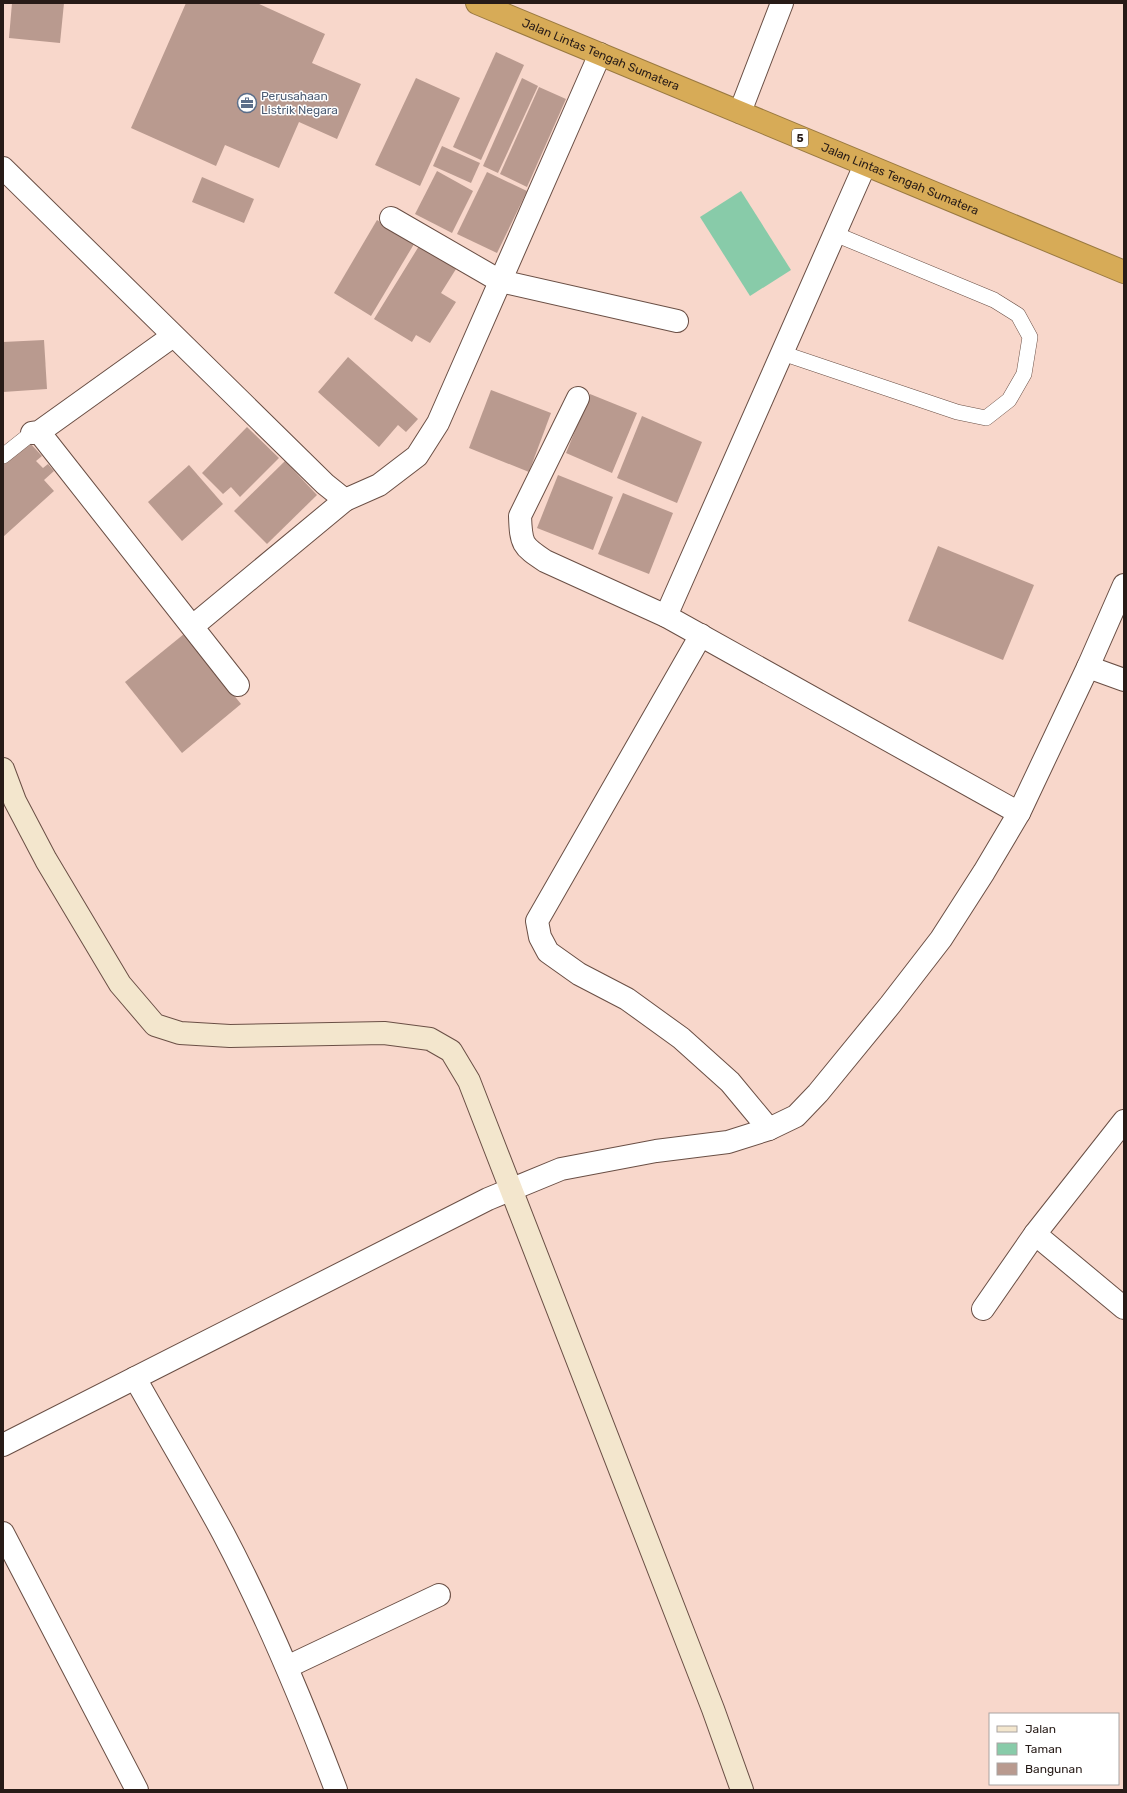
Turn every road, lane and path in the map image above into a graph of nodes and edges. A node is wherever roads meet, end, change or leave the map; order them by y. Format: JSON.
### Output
{"nodes":[{"id":1,"x":477,"y":3,"type":"edge"},
{"id":2,"x":782,"y":3,"type":"edge"},
{"id":3,"x":600,"y":54,"type":"junction"},
{"id":4,"x":740,"y":112,"type":"junction"},
{"id":5,"x":865,"y":165,"type":"junction"},
{"id":6,"x":3,"y":168,"type":"edge"},
{"id":7,"x":392,"y":218,"type":"dead end"},
{"id":8,"x":835,"y":234,"type":"junction"},
{"id":9,"x":1124,"y":272,"type":"edge"},
{"id":10,"x":500,"y":282,"type":"junction"},
{"id":11,"x":676,"y":321,"type":"dead end"},
{"id":12,"x":173,"y":336,"type":"junction"},
{"id":13,"x":782,"y":353,"type":"junction"},
{"id":14,"x":578,"y":398,"type":"dead end"},
{"id":15,"x":36,"y":432,"type":"junction"},
{"id":16,"x":3,"y":456,"type":"edge"},
{"id":17,"x":345,"y":500,"type":"junction"},
{"id":18,"x":1124,"y":585,"type":"edge"},
{"id":19,"x":666,"y":616,"type":"junction"},
{"id":20,"x":193,"y":626,"type":"junction"},
{"id":21,"x":701,"y":635,"type":"junction"},
{"id":22,"x":1088,"y":667,"type":"junction"},
{"id":23,"x":1124,"y":680,"type":"edge"},
{"id":24,"x":238,"y":685,"type":"dead end"},
{"id":25,"x":3,"y":769,"type":"edge"},
{"id":26,"x":1019,"y":813,"type":"junction"},
{"id":27,"x":1124,"y":1121,"type":"edge"},
{"id":28,"x":769,"y":1129,"type":"junction"},
{"id":29,"x":510,"y":1190,"type":"junction"},
{"id":30,"x":1035,"y":1234,"type":"junction"},
{"id":31,"x":1124,"y":1308,"type":"edge"},
{"id":32,"x":983,"y":1309,"type":"dead end"},
{"id":33,"x":135,"y":1378,"type":"junction"},
{"id":34,"x":3,"y":1444,"type":"edge"},
{"id":35,"x":3,"y":1533,"type":"edge"},
{"id":36,"x":440,"y":1595,"type":"dead end"},
{"id":37,"x":287,"y":1667,"type":"junction"},
{"id":38,"x":136,"y":1790,"type":"edge"},
{"id":39,"x":336,"y":1790,"type":"edge"},
{"id":40,"x":742,"y":1790,"type":"edge"}],
"edges":[{"from":1,"to":3,"type":"highway","name":"Jalan Lintas Tengah Sumatera","number":"5"},
{"from":2,"to":4,"type":"street"},
{"from":3,"to":4,"type":"highway","name":"Jalan Lintas Tengah Sumatera","number":"5"},
{"from":3,"to":10,"type":"street"},
{"from":4,"to":5,"type":"highway","name":"Jalan Lintas Tengah Sumatera","number":"5"},
{"from":5,"to":8,"type":"street"},
{"from":5,"to":9,"type":"highway","name":"Jalan Lintas Tengah Sumatera","number":"5"},
{"from":6,"to":12,"type":"street"},
{"from":7,"to":10,"type":"street"},
{"from":8,"to":13,"type":"street"},
{"from":8,"to":13,"type":"lane"},
{"from":10,"to":11,"type":"street"},
{"from":10,"to":17,"type":"street"},
{"from":12,"to":15,"type":"street"},
{"from":12,"to":17,"type":"street"},
{"from":13,"to":19,"type":"street"},
{"from":14,"to":19,"type":"street"},
{"from":15,"to":16,"type":"lane"},
{"from":15,"to":20,"type":"street"},
{"from":17,"to":20,"type":"street"},
{"from":18,"to":22,"type":"street"},
{"from":19,"to":21,"type":"street"},
{"from":20,"to":24,"type":"street"},
{"from":21,"to":26,"type":"street"},
{"from":21,"to":28,"type":"street"},
{"from":22,"to":23,"type":"street"},
{"from":22,"to":26,"type":"street"},
{"from":25,"to":29,"type":"street"},
{"from":26,"to":28,"type":"street"},
{"from":27,"to":30,"type":"street"},
{"from":28,"to":29,"type":"street"},
{"from":29,"to":33,"type":"street"},
{"from":29,"to":40,"type":"street"},
{"from":30,"to":31,"type":"street"},
{"from":30,"to":32,"type":"street"},
{"from":33,"to":34,"type":"street"},
{"from":33,"to":37,"type":"street"},
{"from":35,"to":38,"type":"street"},
{"from":36,"to":37,"type":"street"},
{"from":37,"to":39,"type":"street"}]}
